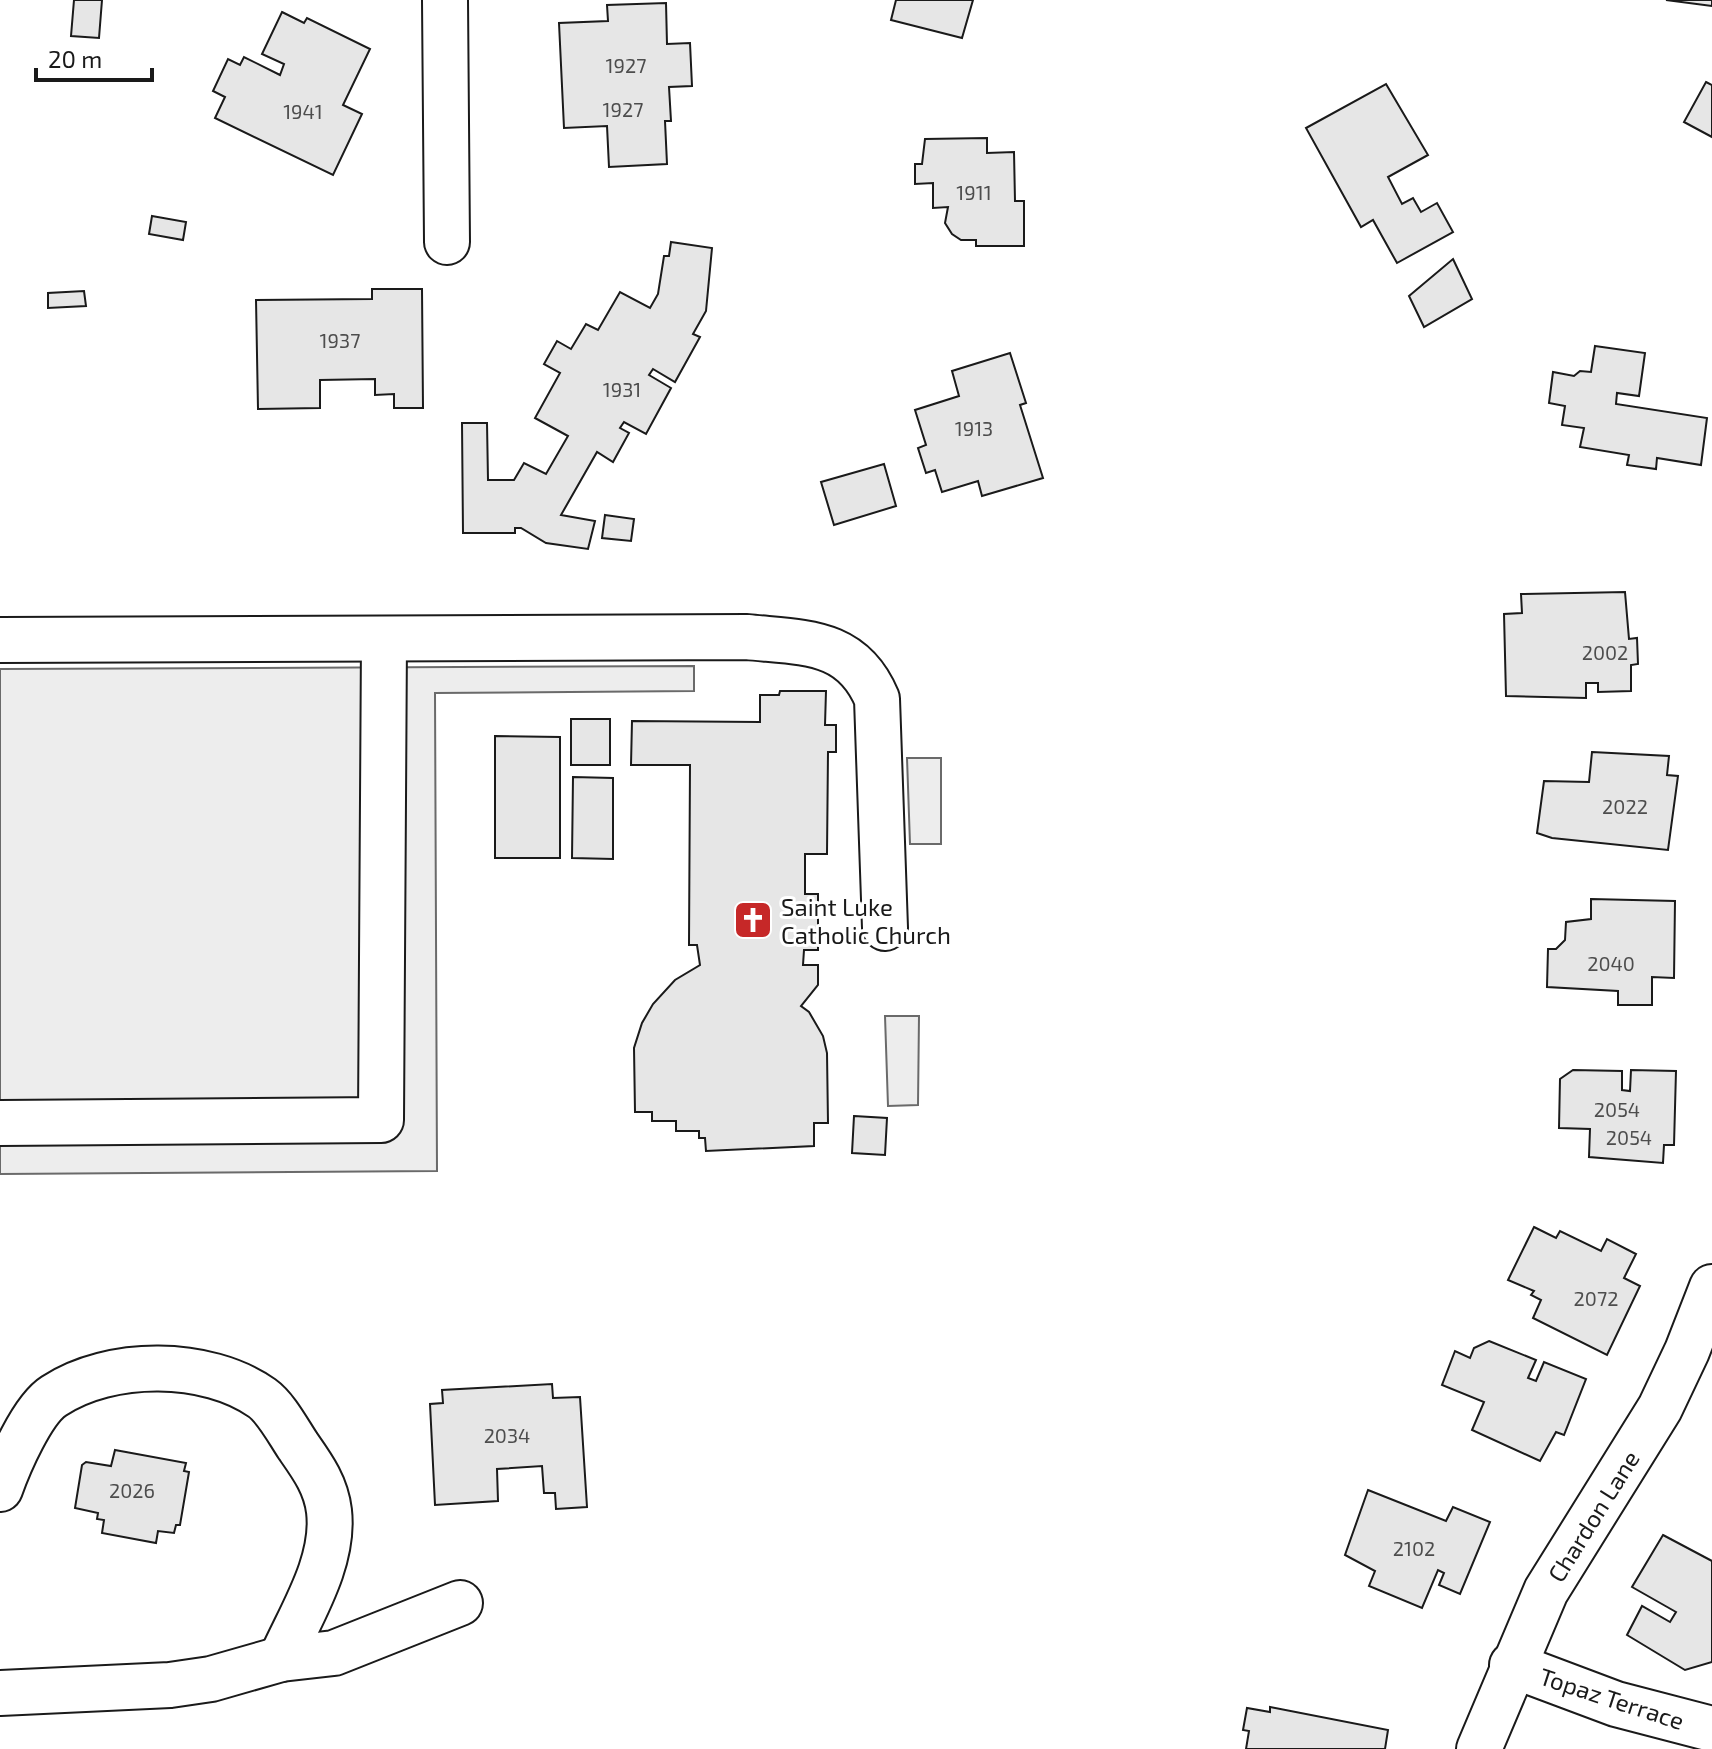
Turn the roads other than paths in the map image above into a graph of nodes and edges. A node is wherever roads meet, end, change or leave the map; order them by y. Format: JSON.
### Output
{"nodes":[{"id":1,"x":445,"y":0,"type":"edge"},
{"id":2,"x":447,"y":242,"type":"dead end"},
{"id":3,"x":384,"y":639,"type":"junction"},
{"id":4,"x":0,"y":640,"type":"edge"},
{"id":5,"x":885,"y":928,"type":"dead end"},
{"id":6,"x":0,"y":1123,"type":"edge"},
{"id":7,"x":1712,"y":1287,"type":"edge"},
{"id":8,"x":0,"y":1489,"type":"edge"},
{"id":9,"x":460,"y":1603,"type":"dead end"},
{"id":10,"x":281,"y":1659,"type":"junction"},
{"id":11,"x":1512,"y":1665,"type":"junction"},
{"id":12,"x":0,"y":1693,"type":"edge"},
{"id":13,"x":1712,"y":1729,"type":"edge"},
{"id":14,"x":1479,"y":1749,"type":"edge"}],
"edges":[{"from":1,"to":2,"type":"street"},
{"from":3,"to":4,"type":"street"},
{"from":3,"to":5,"type":"street"},
{"from":3,"to":6,"type":"street"},
{"from":7,"to":11,"type":"street","name":"Chardon Lane"},
{"from":8,"to":10,"type":"street"},
{"from":9,"to":10,"type":"street"},
{"from":10,"to":12,"type":"street"},
{"from":11,"to":13,"type":"street","name":"Topaz Terrace"},
{"from":11,"to":14,"type":"street","name":"Chardon Lane"}]}
